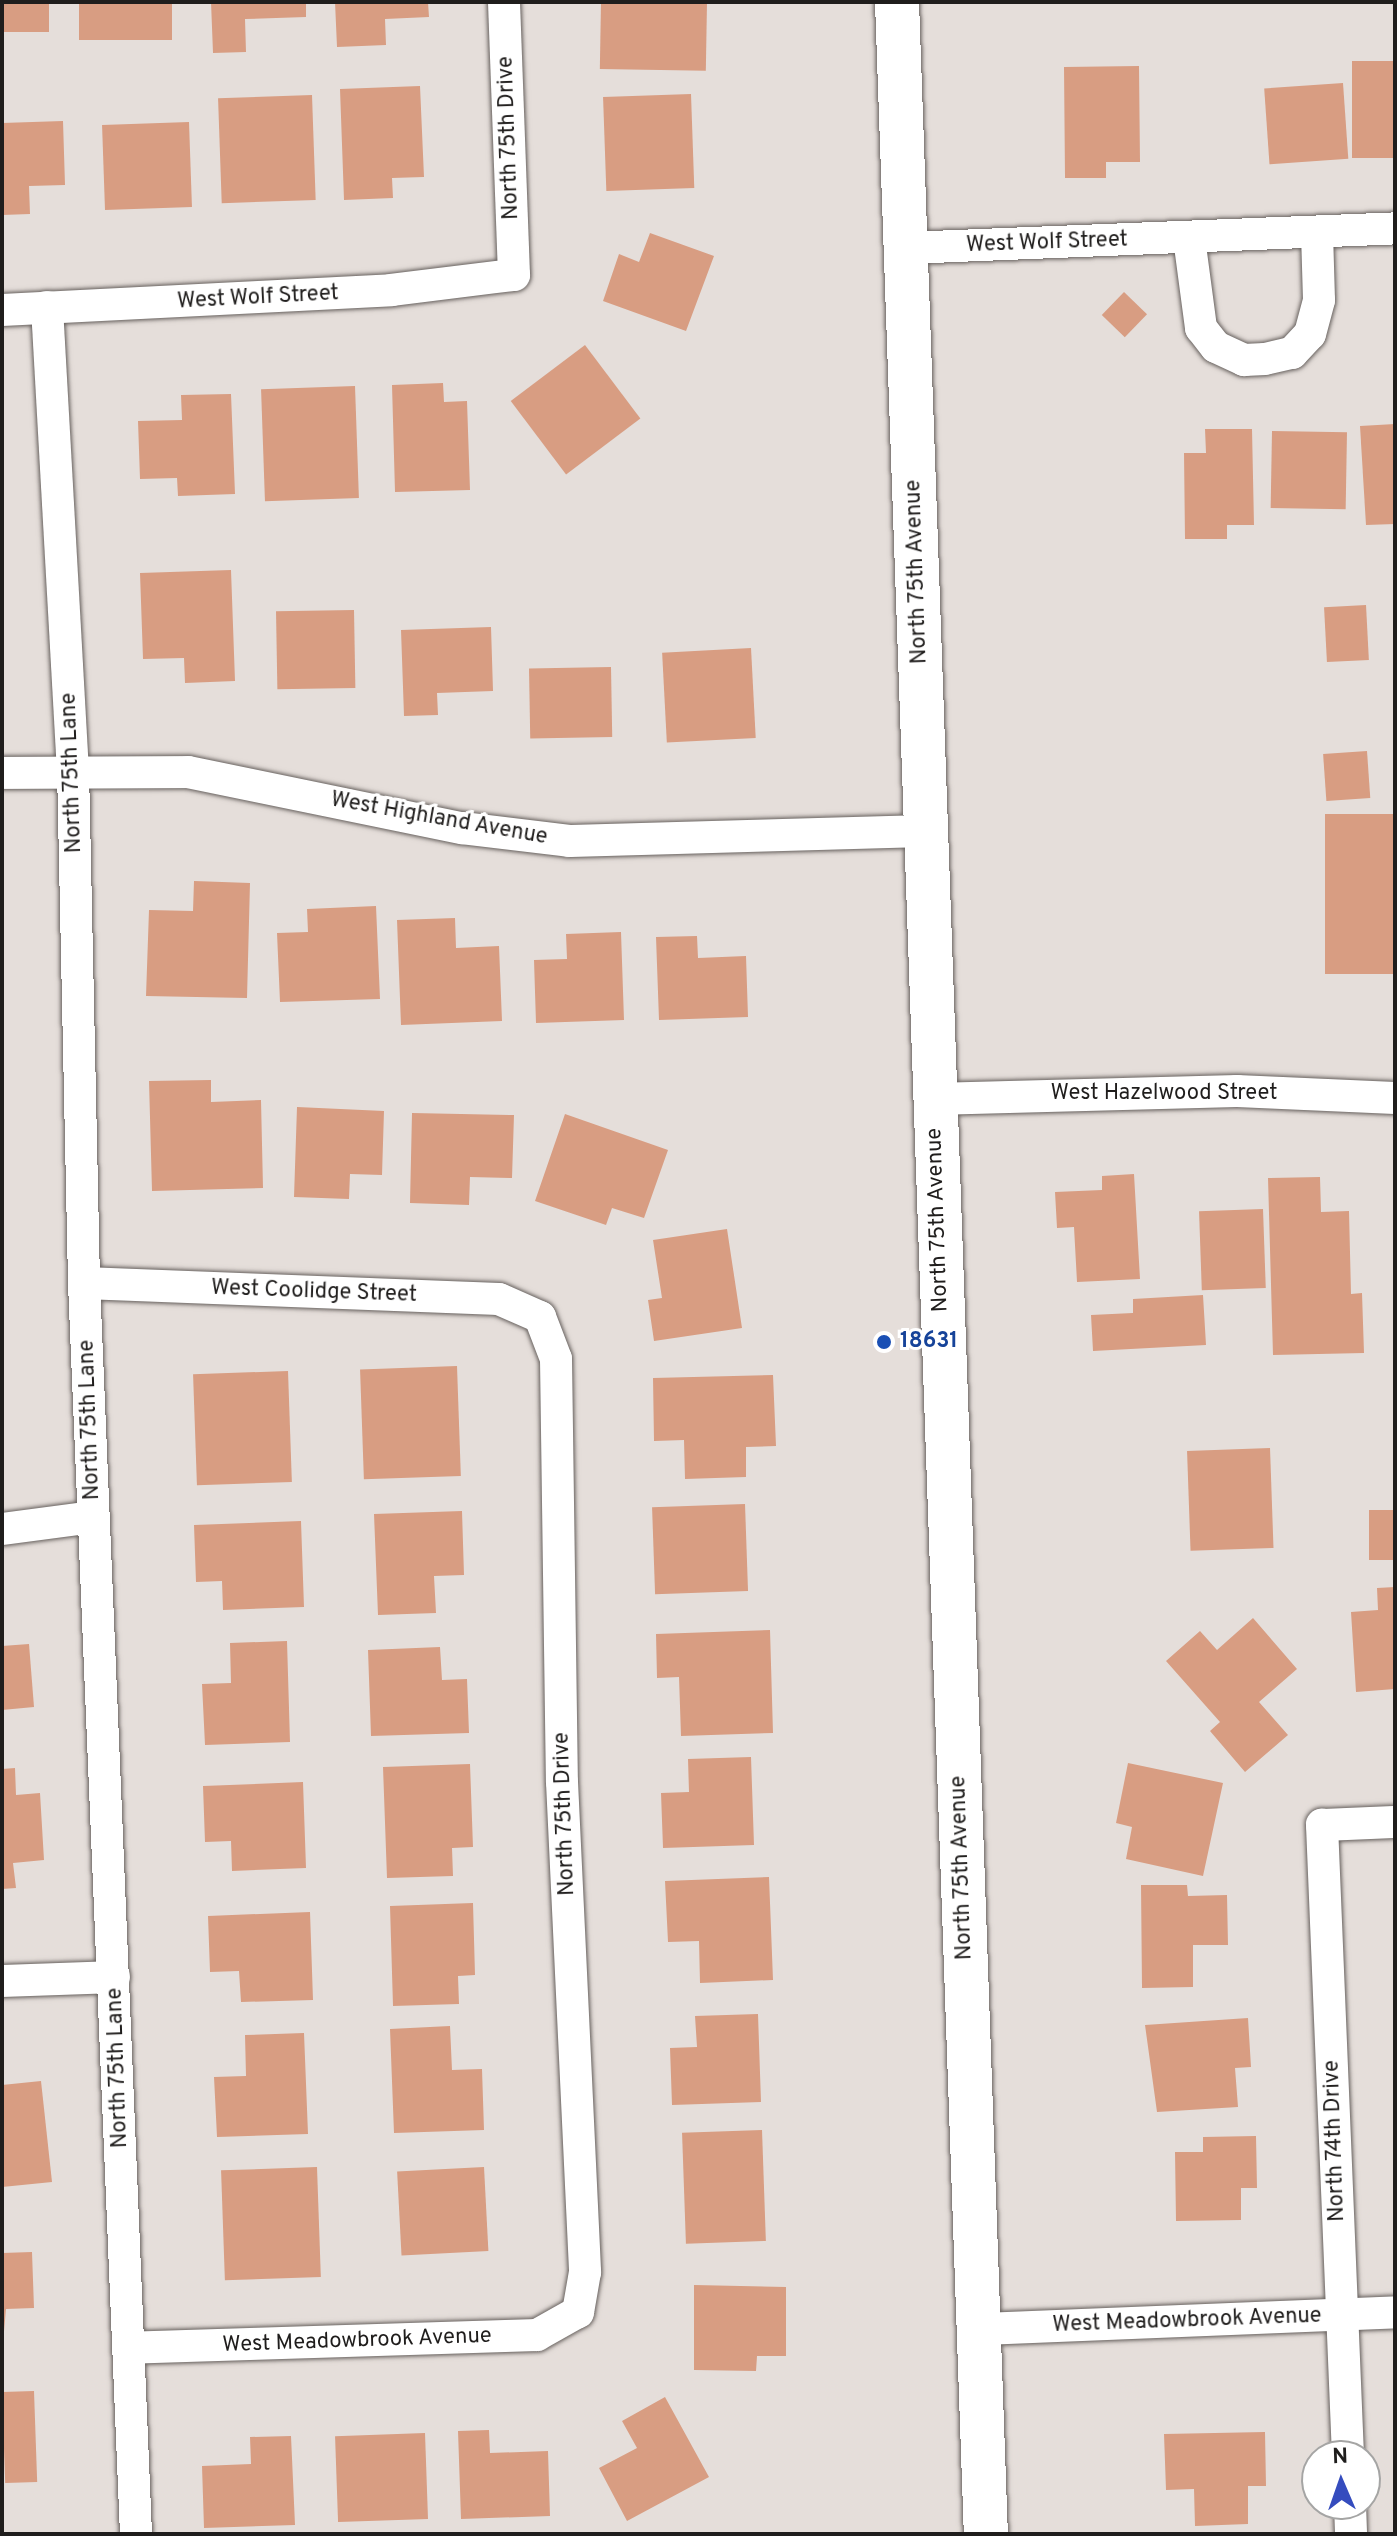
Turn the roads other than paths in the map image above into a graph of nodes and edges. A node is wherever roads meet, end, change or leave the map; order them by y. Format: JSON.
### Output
{"nodes":[{"id":1,"x":504,"y":2,"type":"edge"},
{"id":2,"x":897,"y":2,"type":"edge"},
{"id":3,"x":1395,"y":228,"type":"edge"},
{"id":4,"x":1317,"y":233,"type":"junction"},
{"id":5,"x":1189,"y":238,"type":"junction"},
{"id":6,"x":906,"y":248,"type":"junction"},
{"id":7,"x":514,"y":275,"type":"joint"},
{"id":8,"x":47,"y":307,"type":"junction"},
{"id":9,"x":2,"y":310,"type":"edge"},
{"id":10,"x":73,"y":769,"type":"junction"},
{"id":11,"x":2,"y":773,"type":"edge"},
{"id":12,"x":926,"y":831,"type":"junction"},
{"id":13,"x":1395,"y":1098,"type":"edge"},
{"id":14,"x":933,"y":1099,"type":"junction"},
{"id":15,"x":84,"y":1283,"type":"junction"},
{"id":16,"x":540,"y":1317,"type":"joint"},
{"id":17,"x":93,"y":1517,"type":"junction"},
{"id":18,"x":2,"y":1529,"type":"edge"},
{"id":19,"x":1395,"y":1822,"type":"edge"},
{"id":20,"x":114,"y":1977,"type":"junction"},
{"id":21,"x":2,"y":1981,"type":"edge"},
{"id":22,"x":578,"y":2312,"type":"joint"},
{"id":23,"x":1395,"y":2312,"type":"edge"},
{"id":24,"x":1342,"y":2315,"type":"junction"},
{"id":25,"x":980,"y":2329,"type":"junction"},
{"id":26,"x":130,"y":2348,"type":"junction"},
{"id":27,"x":1347,"y":2440,"type":"edge"},
{"id":28,"x":136,"y":2534,"type":"edge"},
{"id":29,"x":986,"y":2534,"type":"edge"}],
"edges":[{"from":1,"to":7,"type":"street","name":"North 75th Drive"},
{"from":2,"to":6,"type":"main road","name":"North 75th Avenue"},
{"from":3,"to":4,"type":"street","name":"West Wolf Street"},
{"from":4,"to":5,"type":"street","name":"West Wolf Street"},
{"from":4,"to":5,"type":"street"},
{"from":5,"to":6,"type":"street","name":"West Wolf Street"},
{"from":6,"to":12,"type":"main road","name":"North 75th Avenue"},
{"from":7,"to":8,"type":"street","name":"West Wolf Street"},
{"from":8,"to":9,"type":"street","name":"West Wolf Street"},
{"from":8,"to":10,"type":"street","name":"North 75th Lane"},
{"from":10,"to":11,"type":"street","name":"West Highland Avenue"},
{"from":10,"to":12,"type":"street","name":"West Highland Avenue"},
{"from":10,"to":15,"type":"street","name":"North 75th Lane"},
{"from":12,"to":14,"type":"main road","name":"North 75th Avenue"},
{"from":13,"to":14,"type":"street","name":"West Hazelwood Street"},
{"from":14,"to":25,"type":"main road","name":"North 75th Avenue"},
{"from":15,"to":16,"type":"street","name":"West Coolidge Street"},
{"from":15,"to":17,"type":"street","name":"North 75th Lane"},
{"from":16,"to":22,"type":"street","name":"North 75th Drive"},
{"from":17,"to":18,"type":"street"},
{"from":17,"to":20,"type":"street","name":"North 75th Lane"},
{"from":19,"to":24,"type":"street","name":"North 74th Drive"},
{"from":20,"to":21,"type":"street"},
{"from":20,"to":26,"type":"street","name":"North 75th Lane"},
{"from":22,"to":26,"type":"street","name":"West Meadowbrook Avenue"},
{"from":23,"to":24,"type":"street","name":"West Meadowbrook Avenue"},
{"from":24,"to":25,"type":"street","name":"West Meadowbrook Avenue"},
{"from":24,"to":27,"type":"street","name":"North 74th Drive"},
{"from":25,"to":29,"type":"main road","name":"North 75th Avenue"},
{"from":26,"to":28,"type":"street","name":"North 75th Lane"}]}
